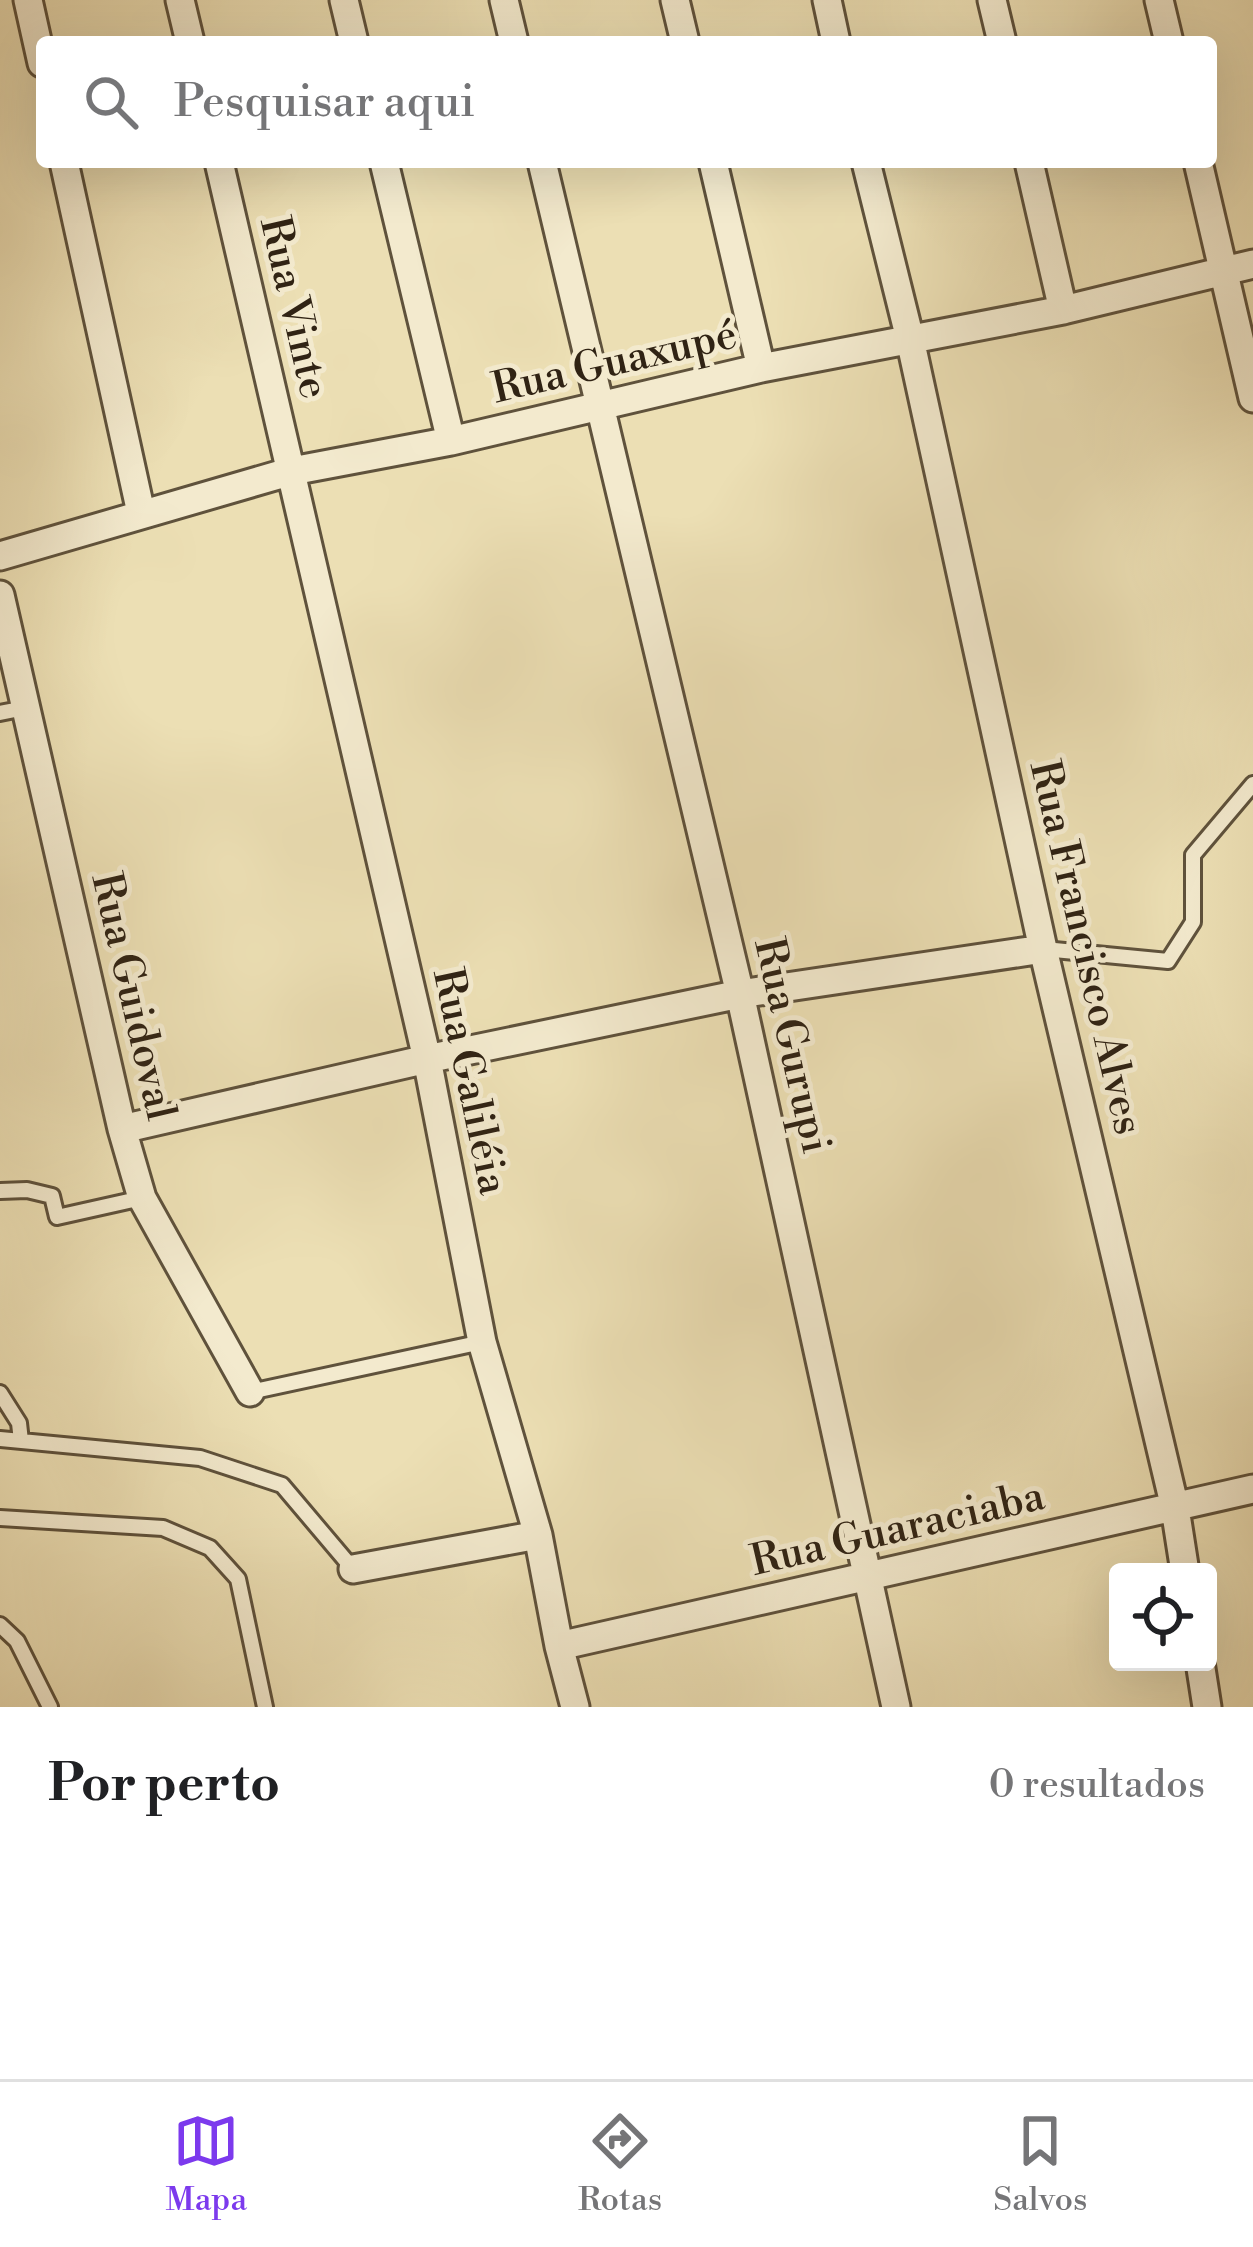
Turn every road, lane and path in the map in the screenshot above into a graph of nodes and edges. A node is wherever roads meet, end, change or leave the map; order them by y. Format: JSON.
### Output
{"nodes":[{"id":1,"x":28,"y":0,"type":"edge"},
{"id":2,"x":180,"y":0,"type":"edge"},
{"id":3,"x":344,"y":0,"type":"edge"},
{"id":4,"x":504,"y":0,"type":"edge"},
{"id":5,"x":675,"y":0,"type":"edge"},
{"id":6,"x":827,"y":0,"type":"edge"},
{"id":7,"x":992,"y":0,"type":"edge"},
{"id":8,"x":1159,"y":0,"type":"edge"},
{"id":9,"x":36,"y":36,"type":"edge"},
{"id":10,"x":189,"y":36,"type":"edge"},
{"id":11,"x":353,"y":36,"type":"edge"},
{"id":12,"x":513,"y":36,"type":"edge"},
{"id":13,"x":684,"y":36,"type":"edge"},
{"id":14,"x":835,"y":36,"type":"edge"},
{"id":15,"x":1001,"y":36,"type":"edge"},
{"id":16,"x":1168,"y":36,"type":"edge"},
{"id":17,"x":65,"y":168,"type":"edge"},
{"id":18,"x":220,"y":168,"type":"edge"},
{"id":19,"x":384,"y":168,"type":"edge"},
{"id":20,"x":543,"y":168,"type":"edge"},
{"id":21,"x":714,"y":168,"type":"edge"},
{"id":22,"x":867,"y":168,"type":"edge"},
{"id":23,"x":1030,"y":168,"type":"edge"},
{"id":24,"x":1199,"y":168,"type":"edge"},
{"id":25,"x":1253,"y":264,"type":"edge"},
{"id":26,"x":1224,"y":271,"type":"junction"},
{"id":27,"x":1063,"y":310,"type":"junction"},
{"id":28,"x":910,"y":340,"type":"junction"},
{"id":29,"x":761,"y":368,"type":"junction"},
{"id":30,"x":1253,"y":398,"type":"edge"},
{"id":31,"x":599,"y":405,"type":"junction"},
{"id":32,"x":451,"y":442,"type":"junction"},
{"id":33,"x":292,"y":471,"type":"junction"},
{"id":34,"x":141,"y":513,"type":"junction"},
{"id":35,"x":0,"y":556,"type":"edge"},
{"id":36,"x":0,"y":596,"type":"edge"},
{"id":37,"x":13,"y":710,"type":"edge"},
{"id":38,"x":1253,"y":784,"type":"edge"},
{"id":39,"x":1043,"y":949,"type":"junction"},
{"id":40,"x":740,"y":994,"type":"junction"},
{"id":41,"x":427,"y":1059,"type":"junction"},
{"id":42,"x":122,"y":1129,"type":"junction"},
{"id":43,"x":0,"y":1191,"type":"edge"},
{"id":44,"x":142,"y":1198,"type":"junction"},
{"id":45,"x":482,"y":1342,"type":"junction"},
{"id":46,"x":250,"y":1392,"type":"joint"},
{"id":47,"x":0,"y":1393,"type":"edge"},
{"id":48,"x":0,"y":1439,"type":"edge"},
{"id":49,"x":21,"y":1441,"type":"junction"},
{"id":50,"x":1253,"y":1489,"type":"edge"},
{"id":51,"x":1175,"y":1508,"type":"junction"},
{"id":52,"x":0,"y":1518,"type":"edge"},
{"id":53,"x":538,"y":1535,"type":"junction"},
{"id":54,"x":1184,"y":1563,"type":"edge"},
{"id":55,"x":353,"y":1570,"type":"joint"},
{"id":56,"x":868,"y":1575,"type":"junction"},
{"id":57,"x":0,"y":1625,"type":"edge"},
{"id":58,"x":559,"y":1646,"type":"junction"},
{"id":59,"x":1201,"y":1671,"type":"edge"},
{"id":60,"x":50,"y":1707,"type":"edge"},
{"id":61,"x":265,"y":1707,"type":"edge"},
{"id":62,"x":575,"y":1707,"type":"edge"},
{"id":63,"x":896,"y":1707,"type":"edge"},
{"id":64,"x":1207,"y":1707,"type":"edge"}],
"edges":[{"from":1,"to":9,"type":"street"},
{"from":2,"to":10,"type":"street"},
{"from":3,"to":11,"type":"street"},
{"from":4,"to":12,"type":"street"},
{"from":5,"to":13,"type":"street"},
{"from":6,"to":14,"type":"street"},
{"from":7,"to":15,"type":"street"},
{"from":8,"to":16,"type":"street"},
{"from":17,"to":34,"type":"street"},
{"from":18,"to":33,"type":"street","name":"Rua Vinte"},
{"from":19,"to":32,"type":"street"},
{"from":20,"to":31,"type":"street","name":"Rua Gurupi"},
{"from":21,"to":29,"type":"street"},
{"from":22,"to":28,"type":"street","name":"Rua Francisco Alves"},
{"from":23,"to":27,"type":"street"},
{"from":24,"to":26,"type":"street"},
{"from":25,"to":26,"type":"street","name":"Rua Guaxupé"},
{"from":26,"to":27,"type":"street","name":"Rua Guaxupé"},
{"from":26,"to":30,"type":"street"},
{"from":27,"to":28,"type":"street","name":"Rua Guaxupé"},
{"from":28,"to":29,"type":"street","name":"Rua Guaxupé"},
{"from":28,"to":39,"type":"street","name":"Rua Francisco Alves"},
{"from":29,"to":31,"type":"street","name":"Rua Guaxupé"},
{"from":31,"to":32,"type":"street","name":"Rua Guaxupé"},
{"from":31,"to":40,"type":"street","name":"Rua Gurupi"},
{"from":32,"to":33,"type":"street","name":"Rua Guaxupé"},
{"from":33,"to":34,"type":"street","name":"Rua Guaxupé"},
{"from":33,"to":41,"type":"street","name":"Rua Galiléia"},
{"from":34,"to":35,"type":"street","name":"Rua Guaxupé"},
{"from":36,"to":37,"type":"street","name":"Rua Guidoval"},
{"from":37,"to":42,"type":"street","name":"Rua Guidoval"},
{"from":38,"to":39,"type":"lane"},
{"from":39,"to":40,"type":"street"},
{"from":39,"to":51,"type":"street","name":"Rua Francisco Alves"},
{"from":40,"to":41,"type":"street"},
{"from":40,"to":56,"type":"street","name":"Rua Gurupi"},
{"from":41,"to":42,"type":"street"},
{"from":41,"to":45,"type":"street","name":"Rua Galiléia"},
{"from":42,"to":44,"type":"street","name":"Rua Guidoval"},
{"from":43,"to":44,"type":"lane"},
{"from":44,"to":46,"type":"street","name":"Rua Guidoval"},
{"from":45,"to":46,"type":"lane"},
{"from":45,"to":53,"type":"street","name":"Rua Galiléia"},
{"from":47,"to":49,"type":"lane"},
{"from":48,"to":49,"type":"lane"},
{"from":49,"to":55,"type":"lane"},
{"from":50,"to":51,"type":"street","name":"Rua Guaraciaba"},
{"from":51,"to":54,"type":"street","name":"Rua Francisco Alves"},
{"from":51,"to":56,"type":"street","name":"Rua Guaraciaba"},
{"from":52,"to":61,"type":"lane"},
{"from":53,"to":55,"type":"street"},
{"from":53,"to":58,"type":"street","name":"Rua Galiléia"},
{"from":56,"to":58,"type":"street","name":"Rua Guaraciaba"},
{"from":56,"to":63,"type":"street","name":"Rua Gurupi"},
{"from":57,"to":60,"type":"lane"},
{"from":58,"to":62,"type":"street","name":"Rua Galiléia"},
{"from":59,"to":64,"type":"street"}]}
